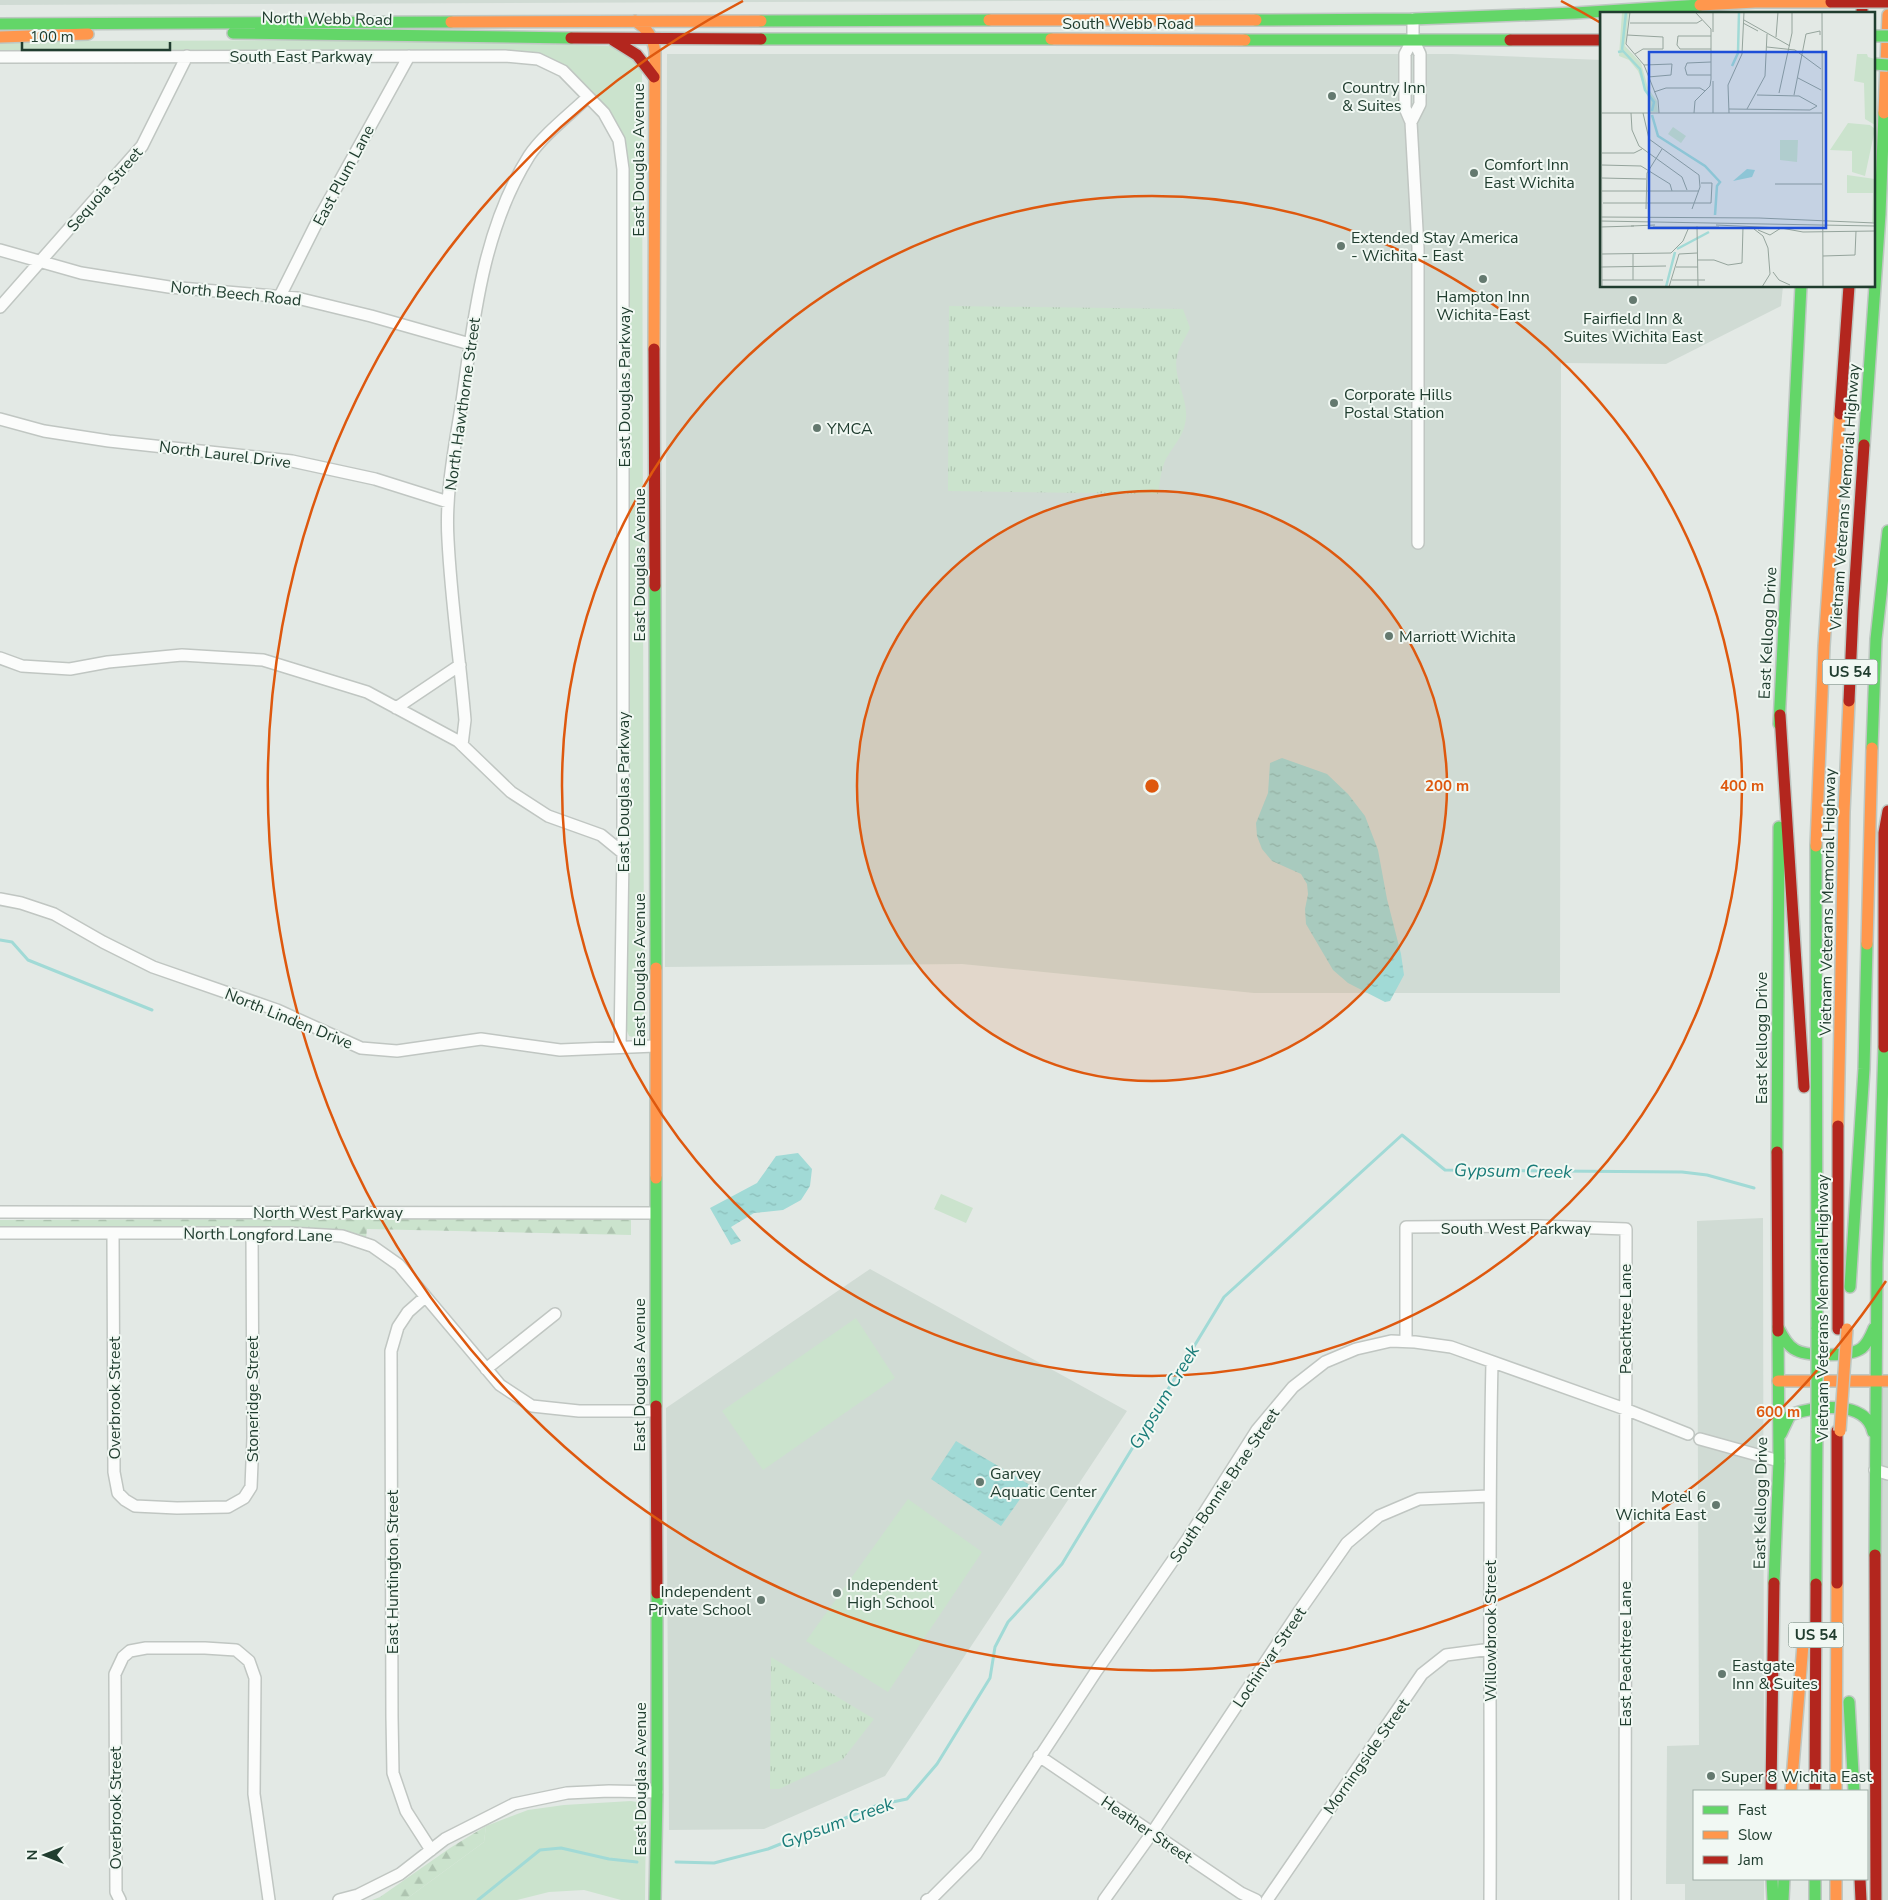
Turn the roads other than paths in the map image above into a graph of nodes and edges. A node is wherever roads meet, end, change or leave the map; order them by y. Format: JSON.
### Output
{"nodes":[{"id":1,"x":1817,"y":1,"type":"edge"},
{"id":2,"x":1888,"y":2,"type":"edge"},
{"id":3,"x":1888,"y":15,"type":"edge"},
{"id":4,"x":1009,"y":19,"type":"junction"},
{"id":5,"x":1413,"y":19,"type":"junction"},
{"id":6,"x":682,"y":20,"type":"junction"},
{"id":7,"x":635,"y":21,"type":"junction"},
{"id":8,"x":0,"y":24,"type":"edge"},
{"id":9,"x":0,"y":37,"type":"edge"},
{"id":10,"x":610,"y":38,"type":"junction"},
{"id":11,"x":653,"y":39,"type":"junction"},
{"id":12,"x":1009,"y":39,"type":"junction"},
{"id":13,"x":1413,"y":39,"type":"junction"},
{"id":14,"x":1600,"y":40,"type":"edge"},
{"id":15,"x":187,"y":56,"type":"junction"},
{"id":16,"x":409,"y":56,"type":"junction"},
{"id":17,"x":0,"y":57,"type":"edge"},
{"id":18,"x":654,"y":77,"type":"junction"},
{"id":19,"x":588,"y":97,"type":"junction"},
{"id":20,"x":0,"y":250,"type":"edge"},
{"id":21,"x":40,"y":262,"type":"junction"},
{"id":22,"x":1876,"y":271,"type":"edge"},
{"id":23,"x":1801,"y":288,"type":"edge"},
{"id":24,"x":1848,"y":288,"type":"edge"},
{"id":25,"x":1875,"y":288,"type":"edge"},
{"id":26,"x":280,"y":296,"type":"junction"},
{"id":27,"x":0,"y":307,"type":"edge"},
{"id":28,"x":470,"y":344,"type":"junction"},
{"id":29,"x":0,"y":419,"type":"edge"},
{"id":30,"x":448,"y":502,"type":"junction"},
{"id":31,"x":1888,"y":531,"type":"edge"},
{"id":32,"x":1418,"y":543,"type":"dead end"},
{"id":33,"x":0,"y":658,"type":"edge"},
{"id":34,"x":460,"y":665,"type":"junction"},
{"id":35,"x":396,"y":708,"type":"junction"},
{"id":36,"x":1780,"y":715,"type":"junction"},
{"id":37,"x":462,"y":745,"type":"junction"},
{"id":38,"x":1888,"y":811,"type":"edge"},
{"id":39,"x":623,"y":853,"type":"junction"},
{"id":40,"x":1886,"y":896,"type":"edge"},
{"id":41,"x":0,"y":899,"type":"edge"},
{"id":42,"x":655,"y":1046,"type":"junction"},
{"id":43,"x":620,"y":1047,"type":"junction"},
{"id":44,"x":0,"y":1212,"type":"edge"},
{"id":45,"x":655,"y":1213,"type":"junction"},
{"id":46,"x":1626,"y":1229,"type":"joint"},
{"id":47,"x":0,"y":1233,"type":"edge"},
{"id":48,"x":113,"y":1233,"type":"junction"},
{"id":49,"x":252,"y":1233,"type":"junction"},
{"id":50,"x":425,"y":1297,"type":"junction"},
{"id":51,"x":1817,"y":1297,"type":"junction"},
{"id":52,"x":555,"y":1314,"type":"dead end"},
{"id":53,"x":1876,"y":1325,"type":"junction"},
{"id":54,"x":1778,"y":1326,"type":"junction"},
{"id":55,"x":1842,"y":1329,"type":"junction"},
{"id":56,"x":1406,"y":1342,"type":"junction"},
{"id":57,"x":1492,"y":1362,"type":"junction"},
{"id":58,"x":486,"y":1369,"type":"junction"},
{"id":59,"x":1778,"y":1381,"type":"junction"},
{"id":60,"x":1875,"y":1381,"type":"junction"},
{"id":61,"x":1888,"y":1381,"type":"edge"},
{"id":62,"x":1625,"y":1409,"type":"junction"},
{"id":63,"x":655,"y":1411,"type":"junction"},
{"id":64,"x":1688,"y":1434,"type":"dead end"},
{"id":65,"x":1700,"y":1438,"type":"dead end"},
{"id":66,"x":1875,"y":1439,"type":"junction"},
{"id":67,"x":1778,"y":1442,"type":"junction"},
{"id":68,"x":1779,"y":1461,"type":"junction"},
{"id":69,"x":1875,"y":1470,"type":"junction"},
{"id":70,"x":1888,"y":1474,"type":"edge"},
{"id":71,"x":1816,"y":1478,"type":"junction"},
{"id":72,"x":1489,"y":1496,"type":"junction"},
{"id":73,"x":182,"y":1508,"type":"joint"},
{"id":74,"x":1838,"y":1522,"type":"junction"},
{"id":75,"x":1490,"y":1649,"type":"junction"},
{"id":76,"x":1040,"y":1756,"type":"junction"},
{"id":77,"x":1771,"y":1790,"type":"edge"},
{"id":78,"x":1791,"y":1790,"type":"edge"},
{"id":79,"x":1815,"y":1790,"type":"edge"},
{"id":80,"x":1836,"y":1790,"type":"edge"},
{"id":81,"x":1854,"y":1790,"type":"edge"},
{"id":82,"x":657,"y":1792,"type":"junction"},
{"id":83,"x":1152,"y":1833,"type":"junction"},
{"id":84,"x":432,"y":1850,"type":"junction"},
{"id":85,"x":1772,"y":1880,"type":"edge"},
{"id":86,"x":1784,"y":1880,"type":"edge"},
{"id":87,"x":1815,"y":1880,"type":"edge"},
{"id":88,"x":1836,"y":1880,"type":"edge"},
{"id":89,"x":1860,"y":1880,"type":"edge"},
{"id":90,"x":120,"y":1900,"type":"edge"},
{"id":91,"x":269,"y":1900,"type":"edge"},
{"id":92,"x":339,"y":1900,"type":"edge"},
{"id":93,"x":655,"y":1900,"type":"edge"},
{"id":94,"x":927,"y":1900,"type":"edge"},
{"id":95,"x":1104,"y":1900,"type":"edge"},
{"id":96,"x":1256,"y":1900,"type":"edge"},
{"id":97,"x":1267,"y":1900,"type":"edge"},
{"id":98,"x":1490,"y":1900,"type":"edge"},
{"id":99,"x":1625,"y":1900,"type":"edge"},
{"id":100,"x":1773,"y":1900,"type":"edge"},
{"id":101,"x":1782,"y":1900,"type":"edge"},
{"id":102,"x":1815,"y":1900,"type":"edge"},
{"id":103,"x":1836,"y":1900,"type":"edge"},
{"id":104,"x":1861,"y":1900,"type":"edge"},
{"id":105,"x":1876,"y":1900,"type":"edge"}],
"edges":[{"from":1,"to":2,"type":"main road","name":"South Webb Road","bridge":true},
{"from":1,"to":5,"type":"main road","name":"South Webb Road"},
{"from":3,"to":22,"type":"main road","name":"Vietnam Veterans Memorial Highway","number":"US 54"},
{"from":4,"to":5,"type":"main road","name":"South Webb Road"},
{"from":4,"to":6,"type":"main road","name":"South Webb Road"},
{"from":4,"to":12,"type":"main road"},
{"from":5,"to":13,"type":"street"},
{"from":6,"to":7,"type":"main road","name":"South Webb Road"},
{"from":6,"to":11,"type":"main road"},
{"from":7,"to":8,"type":"main road","name":"North Webb Road"},
{"from":7,"to":11,"type":"main road"},
{"from":9,"to":10,"type":"main road","name":"North Webb Road"},
{"from":10,"to":11,"type":"main road","name":"North Webb Road"},
{"from":10,"to":18,"type":"main road"},
{"from":11,"to":12,"type":"main road","name":"South Webb Road"},
{"from":11,"to":18,"type":"main road","name":"East Douglas Avenue"},
{"from":12,"to":13,"type":"main road","name":"South Webb Road"},
{"from":13,"to":14,"type":"main road","name":"South Webb Road"},
{"from":13,"to":32,"type":"street"},
{"from":15,"to":16,"type":"street","name":"South East Parkway"},
{"from":15,"to":17,"type":"street","name":"South East Parkway"},
{"from":15,"to":21,"type":"street","name":"Sequoia Street"},
{"from":16,"to":19,"type":"street","name":"South East Parkway"},
{"from":16,"to":26,"type":"street","name":"East Plum Lane"},
{"from":18,"to":42,"type":"main road","name":"East Douglas Avenue"},
{"from":19,"to":28,"type":"street","name":"North Hawthorne Street"},
{"from":19,"to":39,"type":"street","name":"East Douglas Parkway"},
{"from":20,"to":21,"type":"street","name":"North Beech Road"},
{"from":21,"to":26,"type":"street","name":"North Beech Road"},
{"from":21,"to":27,"type":"street","name":"Sequoia Street"},
{"from":23,"to":36,"type":"main road","name":"East Kellogg Drive"},
{"from":24,"to":51,"type":"main road","name":"Vietnam Veterans Memorial Highway","number":"US 54"},
{"from":25,"to":55,"type":"main road","name":"Vietnam Veterans Memorial Highway","number":"US 54"},
{"from":26,"to":28,"type":"street","name":"North Beech Road"},
{"from":28,"to":30,"type":"street","name":"North Hawthorne Street"},
{"from":29,"to":30,"type":"street","name":"North Laurel Drive"},
{"from":30,"to":34,"type":"street","name":"North Hawthorne Street"},
{"from":31,"to":55,"type":"main road"},
{"from":33,"to":35,"type":"street"},
{"from":34,"to":35,"type":"street"},
{"from":34,"to":37,"type":"street","name":"North Hawthorne Street"},
{"from":35,"to":37,"type":"street"},
{"from":36,"to":51,"type":"main road"},
{"from":36,"to":54,"type":"main road","name":"East Kellogg Drive"},
{"from":37,"to":39,"type":"street"},
{"from":38,"to":40,"type":"main road"},
{"from":39,"to":43,"type":"street","name":"East Douglas Parkway"},
{"from":40,"to":53,"type":"main road"},
{"from":41,"to":43,"type":"street","name":"North Linden Drive"},
{"from":42,"to":43,"type":"street","name":"North Linden Drive"},
{"from":42,"to":45,"type":"main road","name":"East Douglas Avenue"},
{"from":44,"to":45,"type":"street","name":"North West Parkway"},
{"from":45,"to":63,"type":"main road","name":"East Douglas Avenue"},
{"from":46,"to":56,"type":"street","name":"South West Parkway"},
{"from":46,"to":62,"type":"street","name":"Peachtree Lane"},
{"from":47,"to":48,"type":"street","name":"North Longford Lane"},
{"from":48,"to":49,"type":"street","name":"North Longford Lane"},
{"from":48,"to":73,"type":"street","name":"Overbrook Street"},
{"from":49,"to":50,"type":"street","name":"North Longford Lane"},
{"from":49,"to":73,"type":"street","name":"Stoneridge Street"},
{"from":50,"to":58,"type":"street","name":"North Longford Lane"},
{"from":50,"to":84,"type":"street","name":"East Huntington Street"},
{"from":51,"to":71,"type":"main road","name":"Vietnam Veterans Memorial Highway","number":"US 54","bridge":true},
{"from":52,"to":58,"type":"street"},
{"from":53,"to":54,"type":"main road"},
{"from":53,"to":60,"type":"main road"},
{"from":54,"to":59,"type":"main road","name":"East Kellogg Drive"},
{"from":55,"to":74,"type":"main road","name":"Vietnam Veterans Memorial Highway","number":"US 54","bridge":true},
{"from":56,"to":57,"type":"street","name":"South Bonnie Brae Street"},
{"from":56,"to":76,"type":"street","name":"South Bonnie Brae Street"},
{"from":57,"to":62,"type":"street","name":"South Bonnie Brae Street"},
{"from":57,"to":72,"type":"street","name":"Willowbrook Street"},
{"from":58,"to":63,"type":"street","name":"North Longford Lane"},
{"from":59,"to":60,"type":"main road"},
{"from":59,"to":67,"type":"main road","name":"East Kellogg Drive"},
{"from":60,"to":61,"type":"main road"},
{"from":60,"to":66,"type":"main road"},
{"from":62,"to":64,"type":"street","name":"South Bonnie Brae Street"},
{"from":62,"to":99,"type":"street","name":"East Peachtree Lane"},
{"from":63,"to":82,"type":"main road","name":"East Douglas Avenue"},
{"from":65,"to":68,"type":"street"},
{"from":66,"to":67,"type":"main road"},
{"from":66,"to":69,"type":"main road"},
{"from":67,"to":68,"type":"main road","name":"East Kellogg Drive"},
{"from":68,"to":77,"type":"main road","name":"East Kellogg Drive"},
{"from":69,"to":70,"type":"street"},
{"from":69,"to":105,"type":"main road"},
{"from":71,"to":78,"type":"main road"},
{"from":71,"to":79,"type":"main road","name":"Vietnam Veterans Memorial Highway","number":"US 54"},
{"from":72,"to":75,"type":"street","name":"Willowbrook Street"},
{"from":72,"to":83,"type":"street","name":"Lochinvar Street"},
{"from":74,"to":80,"type":"main road","name":"Vietnam Veterans Memorial Highway","number":"US 54"},
{"from":74,"to":81,"type":"main road"},
{"from":75,"to":97,"type":"street","name":"Morningside Street"},
{"from":75,"to":98,"type":"street","name":"Willowbrook Street"},
{"from":76,"to":83,"type":"street","name":"Heather Street"},
{"from":76,"to":94,"type":"street","name":"South Bonnie Brae Street"},
{"from":82,"to":84,"type":"street"},
{"from":82,"to":93,"type":"main road","name":"East Douglas Avenue"},
{"from":83,"to":95,"type":"street","name":"Lochinvar Street"},
{"from":83,"to":96,"type":"street","name":"Heather Street"},
{"from":84,"to":92,"type":"street"},
{"from":85,"to":100,"type":"main road"},
{"from":86,"to":101,"type":"main road"},
{"from":87,"to":102,"type":"main road"},
{"from":88,"to":103,"type":"main road"},
{"from":89,"to":104,"type":"main road"},
{"from":90,"to":91,"type":"street","name":"Overbrook Street"}]}
